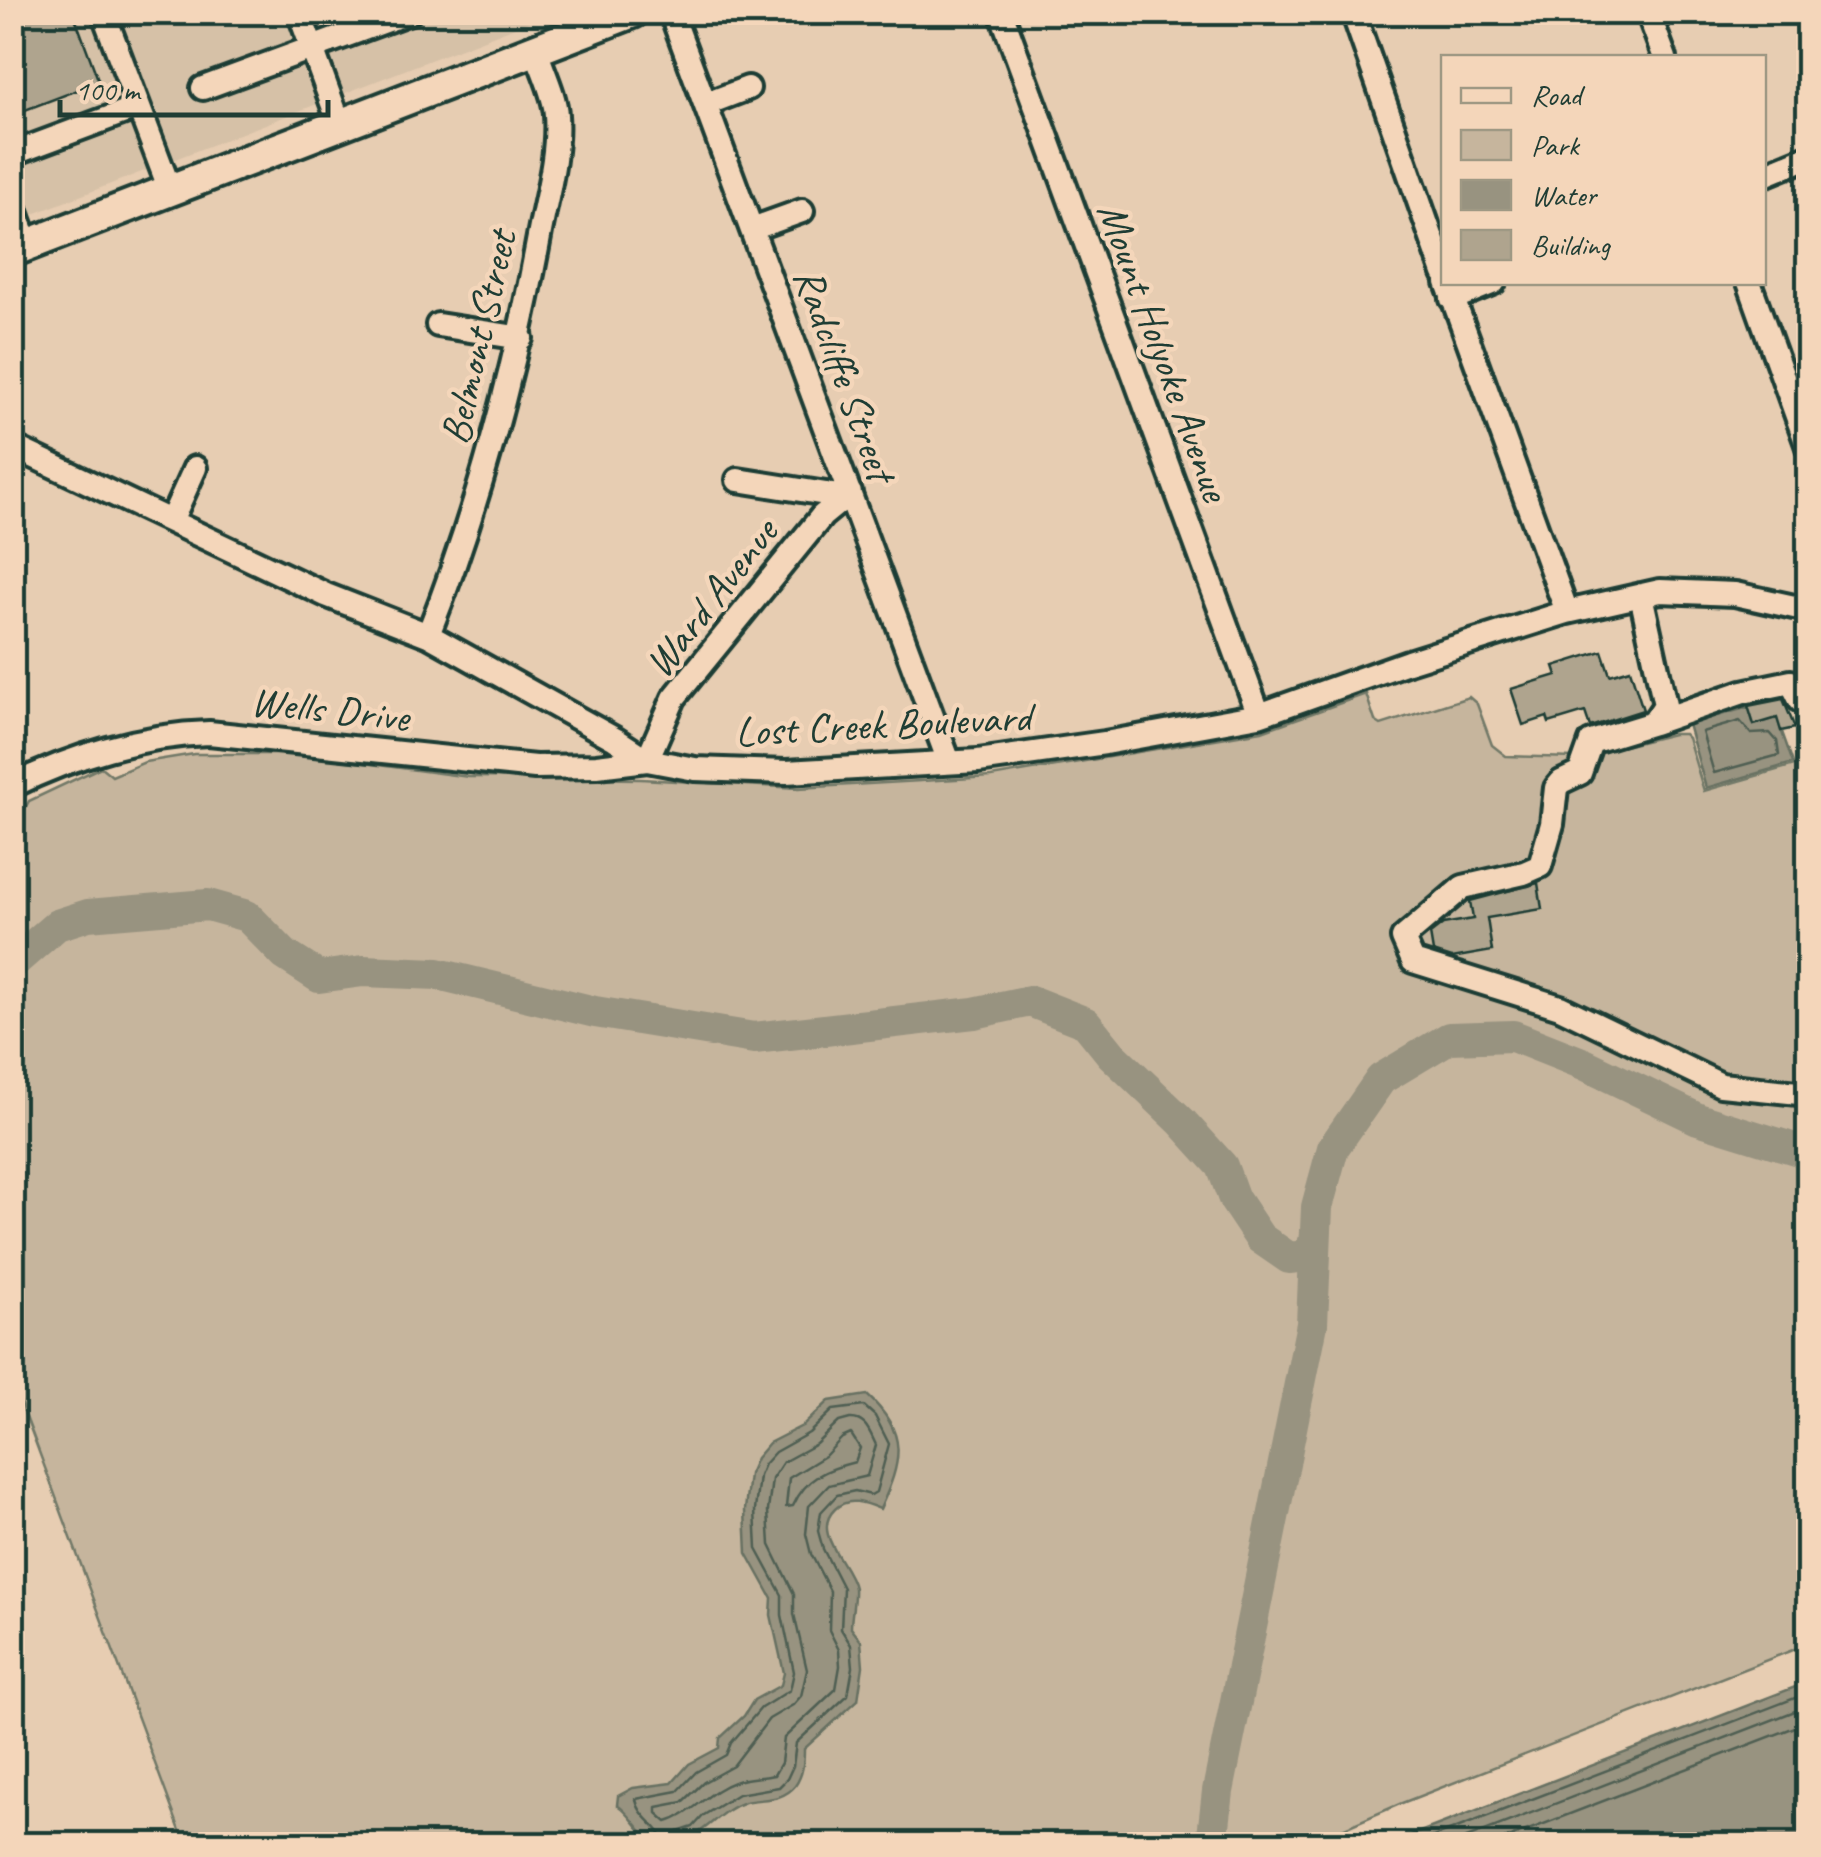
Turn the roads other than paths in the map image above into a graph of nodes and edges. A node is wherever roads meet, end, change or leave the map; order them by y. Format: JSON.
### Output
{"nodes":[{"id":1,"x":103,"y":12,"type":"edge"},
{"id":2,"x":299,"y":12,"type":"edge"},
{"id":3,"x":410,"y":12,"type":"edge"},
{"id":4,"x":634,"y":12,"type":"edge"},
{"id":5,"x":671,"y":12,"type":"edge"},
{"id":6,"x":1001,"y":12,"type":"edge"},
{"id":7,"x":1352,"y":12,"type":"edge"},
{"id":8,"x":1648,"y":12,"type":"edge"},
{"id":9,"x":312,"y":48,"type":"junction"},
{"id":10,"x":536,"y":50,"type":"junction"},
{"id":11,"x":1665,"y":55,"type":"edge"},
{"id":12,"x":202,"y":88,"type":"dead end"},
{"id":13,"x":748,"y":88,"type":"dead end"},
{"id":14,"x":706,"y":104,"type":"junction"},
{"id":15,"x":138,"y":106,"type":"junction"},
{"id":16,"x":340,"y":125,"type":"junction"},
{"id":17,"x":12,"y":154,"type":"edge"},
{"id":18,"x":1808,"y":157,"type":"edge"},
{"id":19,"x":1766,"y":174,"type":"edge"},
{"id":20,"x":170,"y":190,"type":"junction"},
{"id":21,"x":12,"y":201,"type":"edge"},
{"id":22,"x":802,"y":211,"type":"dead end"},
{"id":23,"x":752,"y":229,"type":"junction"},
{"id":24,"x":20,"y":248,"type":"edge"},
{"id":25,"x":1441,"y":264,"type":"edge"},
{"id":26,"x":1479,"y":285,"type":"edge"},
{"id":27,"x":1750,"y":285,"type":"edge"},
{"id":28,"x":1450,"y":291,"type":"edge"},
{"id":29,"x":438,"y":325,"type":"dead end"},
{"id":30,"x":520,"y":338,"type":"junction"},
{"id":31,"x":12,"y":446,"type":"edge"},
{"id":32,"x":1808,"y":447,"type":"edge"},
{"id":33,"x":196,"y":468,"type":"dead end"},
{"id":34,"x":738,"y":480,"type":"dead end"},
{"id":35,"x":848,"y":495,"type":"junction"},
{"id":36,"x":171,"y":521,"type":"junction"},
{"id":37,"x":1641,"y":594,"type":"junction"},
{"id":38,"x":1808,"y":610,"type":"edge"},
{"id":39,"x":1567,"y":612,"type":"junction"},
{"id":40,"x":428,"y":635,"type":"junction"},
{"id":41,"x":1808,"y":701,"type":"edge"},
{"id":42,"x":1259,"y":716,"type":"junction"},
{"id":43,"x":1653,"y":722,"type":"junction"},
{"id":44,"x":647,"y":760,"type":"junction"},
{"id":45,"x":949,"y":762,"type":"junction"},
{"id":46,"x":12,"y":786,"type":"edge"},
{"id":47,"x":1808,"y":1094,"type":"edge"}],
"edges":[{"from":1,"to":15,"type":"street"},
{"from":2,"to":9,"type":"street"},
{"from":3,"to":9,"type":"street"},
{"from":4,"to":10,"type":"main road"},
{"from":5,"to":14,"type":"street","name":"Radcliffe Street"},
{"from":6,"to":42,"type":"street","name":"Mount Holyoke Avenue"},
{"from":7,"to":25,"type":"street"},
{"from":8,"to":11,"type":"street"},
{"from":9,"to":12,"type":"street"},
{"from":9,"to":16,"type":"street"},
{"from":10,"to":16,"type":"main road"},
{"from":10,"to":30,"type":"street","name":"Belmont Street"},
{"from":13,"to":14,"type":"street"},
{"from":14,"to":23,"type":"street","name":"Radcliffe Street"},
{"from":15,"to":17,"type":"street"},
{"from":15,"to":20,"type":"street"},
{"from":16,"to":20,"type":"main road"},
{"from":18,"to":19,"type":"street"},
{"from":20,"to":24,"type":"main road"},
{"from":21,"to":24,"type":"street"},
{"from":22,"to":23,"type":"street"},
{"from":23,"to":35,"type":"street","name":"Radcliffe Street"},
{"from":26,"to":28,"type":"street"},
{"from":27,"to":32,"type":"street"},
{"from":28,"to":39,"type":"street"},
{"from":29,"to":30,"type":"street"},
{"from":30,"to":40,"type":"street","name":"Belmont Street"},
{"from":31,"to":36,"type":"street","name":"Lost Creek Boulevard"},
{"from":33,"to":36,"type":"street"},
{"from":34,"to":35,"type":"street"},
{"from":35,"to":44,"type":"street","name":"Ward Avenue"},
{"from":35,"to":45,"type":"street","name":"Radcliffe Street"},
{"from":36,"to":40,"type":"street","name":"Lost Creek Boulevard"},
{"from":37,"to":38,"type":"street","name":"Lost Creek Boulevard"},
{"from":37,"to":39,"type":"street","name":"Lost Creek Boulevard"},
{"from":37,"to":43,"type":"street"},
{"from":39,"to":42,"type":"street","name":"Lost Creek Boulevard"},
{"from":40,"to":44,"type":"street","name":"Lost Creek Boulevard"},
{"from":41,"to":43,"type":"street"},
{"from":42,"to":45,"type":"street","name":"Lost Creek Boulevard"},
{"from":43,"to":47,"type":"street"},
{"from":44,"to":45,"type":"street","name":"Lost Creek Boulevard"},
{"from":44,"to":46,"type":"street","name":"Wells Drive"}]}
